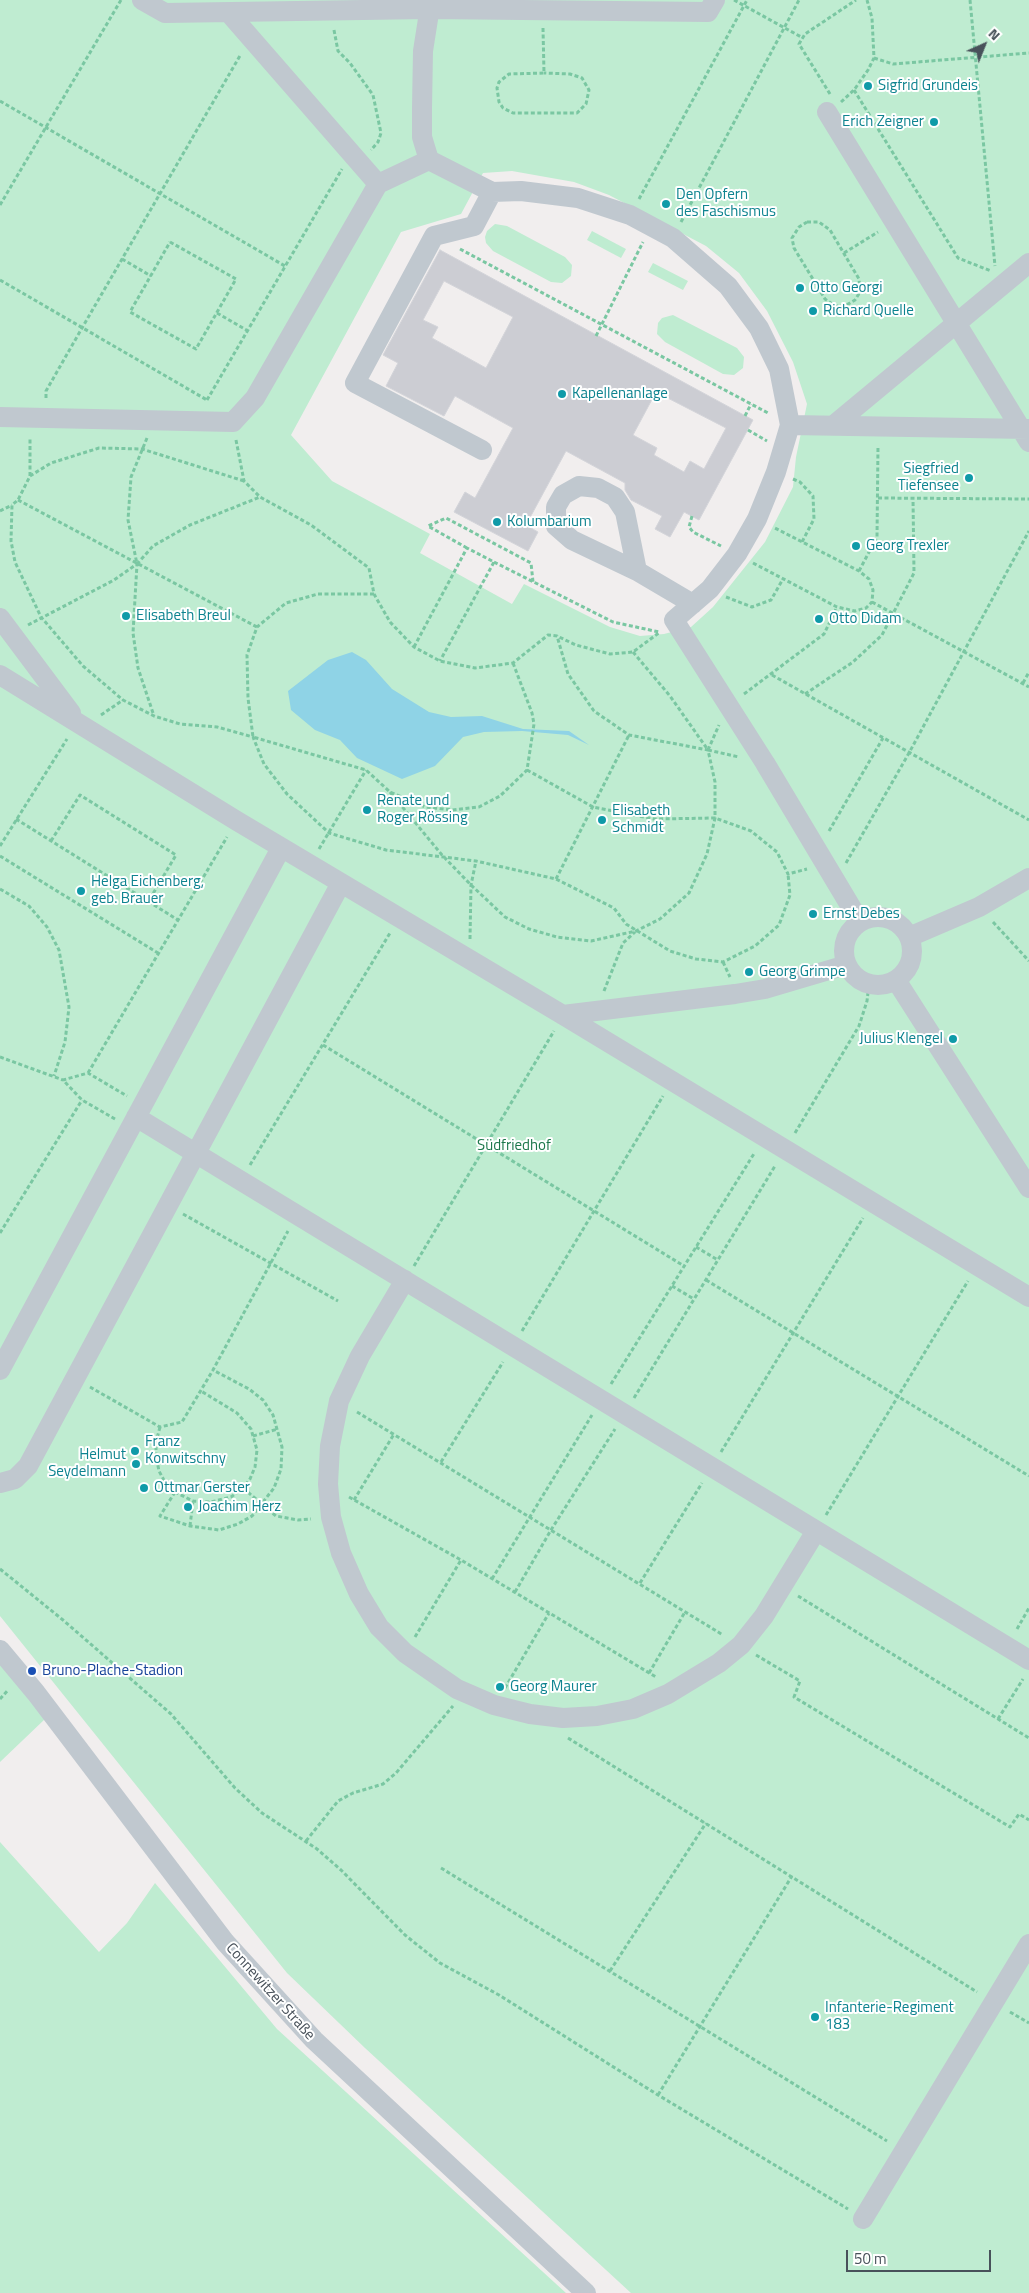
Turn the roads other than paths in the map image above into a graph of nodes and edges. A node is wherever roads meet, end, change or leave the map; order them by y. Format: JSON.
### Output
{"nodes":[{"id":1,"x":142,"y":0,"type":"edge"},
{"id":2,"x":715,"y":0,"type":"edge"},
{"id":3,"x":430,"y":4,"type":"edge"},
{"id":4,"x":229,"y":13,"type":"junction"},
{"id":5,"x":832,"y":108,"type":"road end"},
{"id":6,"x":429,"y":160,"type":"junction"},
{"id":7,"x":378,"y":184,"type":"junction"},
{"id":8,"x":492,"y":192,"type":"junction"},
{"id":9,"x":1029,"y":263,"type":"edge"},
{"id":10,"x":957,"y":322,"type":"junction"},
{"id":11,"x":0,"y":418,"type":"edge"},
{"id":12,"x":790,"y":425,"type":"junction"},
{"id":13,"x":834,"y":425,"type":"junction"},
{"id":14,"x":1027,"y":433,"type":"edge"},
{"id":15,"x":482,"y":450,"type":"dead end"},
{"id":16,"x":637,"y":571,"type":"junction"},
{"id":17,"x":693,"y":604,"type":"junction"},
{"id":18,"x":0,"y":618,"type":"edge"},
{"id":19,"x":0,"y":675,"type":"edge"},
{"id":20,"x":83,"y":725,"type":"junction"},
{"id":21,"x":281,"y":848,"type":"junction"},
{"id":22,"x":1029,"y":878,"type":"edge"},
{"id":23,"x":341,"y":883,"type":"junction"},
{"id":24,"x":860,"y":922,"type":"junction"},
{"id":25,"x":909,"y":937,"type":"junction"},
{"id":26,"x":846,"y":965,"type":"junction"},
{"id":27,"x":896,"y":980,"type":"junction"},
{"id":28,"x":563,"y":1015,"type":"junction"},
{"id":29,"x":137,"y":1116,"type":"junction"},
{"id":30,"x":196,"y":1153,"type":"junction"},
{"id":31,"x":1029,"y":1188,"type":"edge"},
{"id":32,"x":405,"y":1280,"type":"junction"},
{"id":33,"x":1029,"y":1297,"type":"edge"},
{"id":34,"x":0,"y":1370,"type":"edge"},
{"id":35,"x":0,"y":1483,"type":"edge"},
{"id":36,"x":816,"y":1531,"type":"junction"},
{"id":37,"x":0,"y":1650,"type":"edge"},
{"id":38,"x":1026,"y":1669,"type":"edge"},
{"id":39,"x":1029,"y":1944,"type":"edge"},
{"id":40,"x":863,"y":2219,"type":"road end"},
{"id":41,"x":586,"y":2293,"type":"edge"}],
"edges":[{"from":1,"to":4,"type":"street"},
{"from":2,"to":3,"type":"street"},
{"from":3,"to":4,"type":"street"},
{"from":3,"to":6,"type":"street"},
{"from":4,"to":7,"type":"street"},
{"from":5,"to":10,"type":"street"},
{"from":6,"to":7,"type":"street"},
{"from":6,"to":8,"type":"street"},
{"from":7,"to":11,"type":"street"},
{"from":8,"to":12,"type":"street"},
{"from":8,"to":15,"type":"street"},
{"from":9,"to":10,"type":"street"},
{"from":10,"to":13,"type":"street"},
{"from":10,"to":14,"type":"street"},
{"from":12,"to":13,"type":"street"},
{"from":12,"to":17,"type":"street"},
{"from":13,"to":14,"type":"street"},
{"from":16,"to":16,"type":"street"},
{"from":16,"to":17,"type":"street"},
{"from":17,"to":24,"type":"street"},
{"from":18,"to":20,"type":"street"},
{"from":19,"to":20,"type":"street"},
{"from":20,"to":21,"type":"street"},
{"from":21,"to":23,"type":"street"},
{"from":21,"to":29,"type":"street"},
{"from":22,"to":25,"type":"street"},
{"from":23,"to":28,"type":"street"},
{"from":23,"to":30,"type":"street"},
{"from":24,"to":25,"type":"street"},
{"from":24,"to":26,"type":"street"},
{"from":25,"to":27,"type":"street"},
{"from":26,"to":27,"type":"street"},
{"from":26,"to":28,"type":"street"},
{"from":27,"to":31,"type":"street"},
{"from":28,"to":33,"type":"street"},
{"from":29,"to":30,"type":"street"},
{"from":29,"to":34,"type":"street"},
{"from":30,"to":32,"type":"street"},
{"from":30,"to":35,"type":"street"},
{"from":32,"to":36,"type":"street"},
{"from":32,"to":36,"type":"street"},
{"from":36,"to":38,"type":"street"},
{"from":37,"to":41,"type":"street","name":"Connewitzer Straße"},
{"from":39,"to":40,"type":"street"}]}
